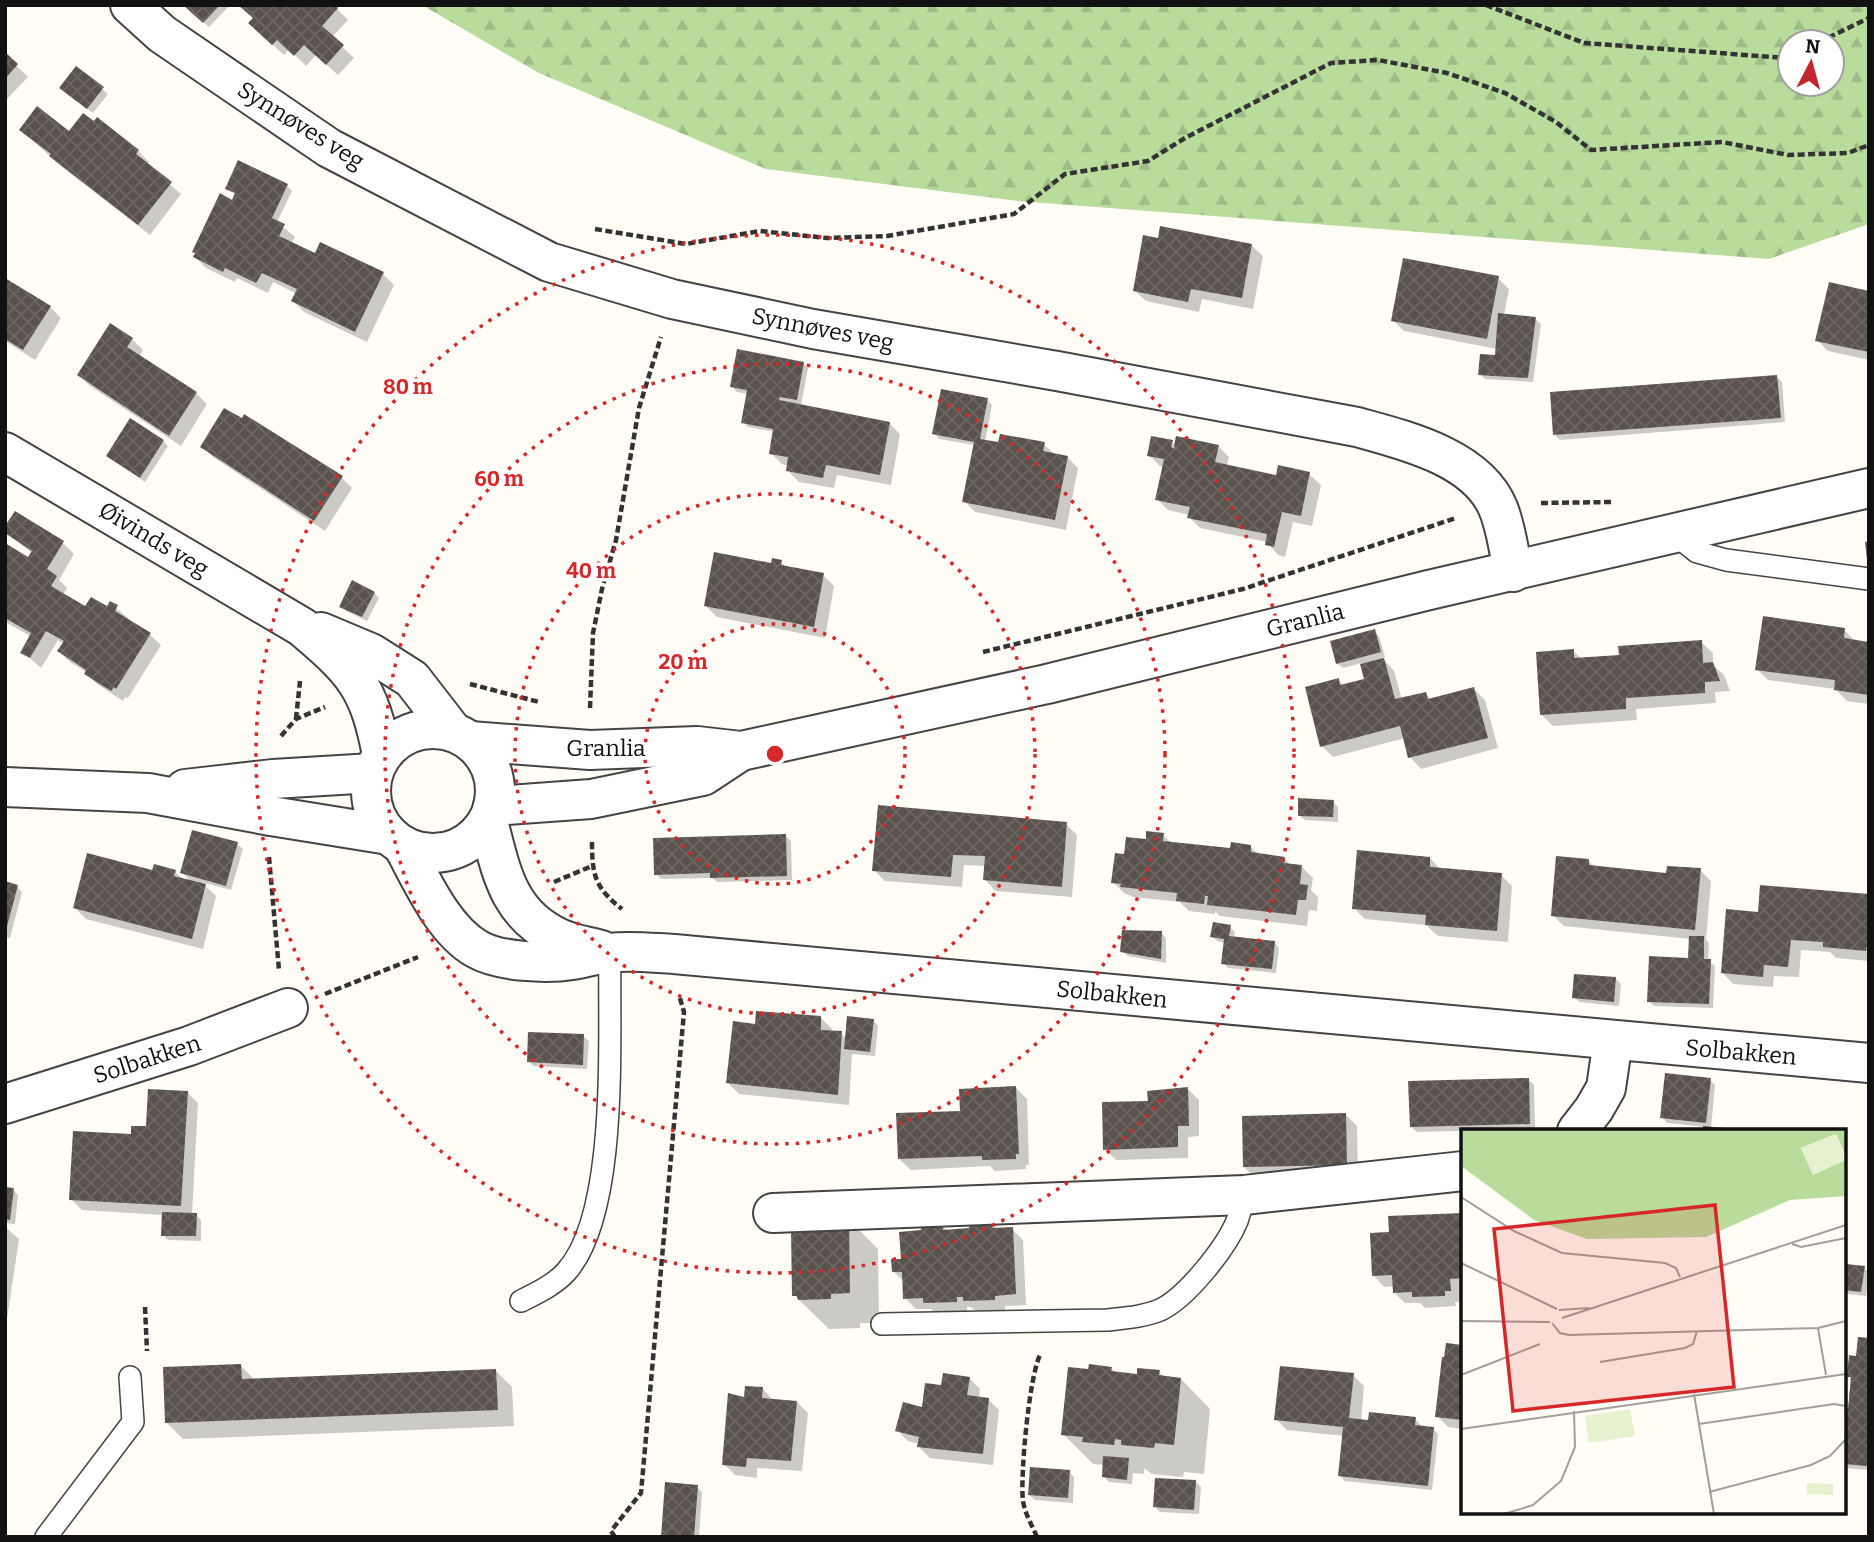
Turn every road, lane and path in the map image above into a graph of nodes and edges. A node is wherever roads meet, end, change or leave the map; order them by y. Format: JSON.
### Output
{"nodes":[{"id":1,"x":130,"y":5,"type":"edge"},
{"id":2,"x":1486,"y":5,"type":"edge"},
{"id":3,"x":1869,"y":18,"type":"edge"},
{"id":4,"x":1846,"y":29,"type":"edge"},
{"id":5,"x":1776,"y":57,"type":"edge"},
{"id":6,"x":1869,"y":145,"type":"edge"},
{"id":7,"x":592,"y":228,"type":"dead end"},
{"id":8,"x":672,"y":299,"type":"junction"},
{"id":9,"x":5,"y":452,"type":"edge"},
{"id":10,"x":1869,"y":488,"type":"edge"},
{"id":11,"x":1623,"y":501,"type":"dead end"},
{"id":12,"x":1499,"y":509,"type":"junction"},
{"id":13,"x":1673,"y":533,"type":"junction"},
{"id":14,"x":1513,"y":572,"type":"junction"},
{"id":15,"x":1869,"y":579,"type":"edge"},
{"id":16,"x":302,"y":627,"type":"junction"},
{"id":17,"x":975,"y":654,"type":"dead end"},
{"id":18,"x":459,"y":681,"type":"dead end"},
{"id":19,"x":590,"y":701,"type":"dead end"},
{"id":20,"x":331,"y":705,"type":"dead end"},
{"id":21,"x":551,"y":705,"type":"dead end"},
{"id":22,"x":461,"y":737,"type":"junction"},
{"id":23,"x":275,"y":743,"type":"dead end"},
{"id":24,"x":741,"y":751,"type":"junction"},
{"id":25,"x":378,"y":764,"type":"junction"},
{"id":26,"x":5,"y":787,"type":"edge"},
{"id":27,"x":148,"y":793,"type":"junction"},
{"id":28,"x":490,"y":814,"type":"junction"},
{"id":29,"x":605,"y":838,"type":"dead end"},
{"id":30,"x":396,"y":840,"type":"junction"},
{"id":31,"x":268,"y":849,"type":"dead end"},
{"id":32,"x":592,"y":866,"type":"junction"},
{"id":33,"x":550,"y":884,"type":"dead end"},
{"id":34,"x":623,"y":910,"type":"dead end"},
{"id":35,"x":610,"y":952,"type":"junction"},
{"id":36,"x":418,"y":957,"type":"dead end"},
{"id":37,"x":676,"y":986,"type":"dead end"},
{"id":38,"x":288,"y":1008,"type":"junction"},
{"id":39,"x":1613,"y":1040,"type":"junction"},
{"id":40,"x":1869,"y":1063,"type":"edge"},
{"id":41,"x":5,"y":1104,"type":"edge"},
{"id":42,"x":1579,"y":1129,"type":"edge"},
{"id":43,"x":1461,"y":1171,"type":"edge"},
{"id":44,"x":1244,"y":1195,"type":"junction"},
{"id":45,"x":773,"y":1213,"type":"dead end"},
{"id":46,"x":521,"y":1301,"type":"dead end"},
{"id":47,"x":145,"y":1307,"type":"dead end"},
{"id":48,"x":1060,"y":1321,"type":"junction"},
{"id":49,"x":882,"y":1324,"type":"dead end"},
{"id":50,"x":148,"y":1360,"type":"dead end"},
{"id":51,"x":130,"y":1377,"type":"dead end"},
{"id":52,"x":46,"y":1537,"type":"edge"},
{"id":53,"x":615,"y":1537,"type":"edge"},
{"id":54,"x":1037,"y":1537,"type":"edge"}],
"edges":[{"from":1,"to":8,"type":"street","name":"Synnøves veg"},
{"from":2,"to":5,"type":"path"},
{"from":3,"to":4,"type":"path"},
{"from":6,"to":7,"type":"path"},
{"from":8,"to":12,"type":"street","name":"Synnøves veg"},
{"from":8,"to":19,"type":"path"},
{"from":9,"to":16,"type":"street","name":"Øivinds veg"},
{"from":10,"to":13,"type":"street","name":"Granlia"},
{"from":11,"to":12,"type":"path"},
{"from":12,"to":14,"type":"street","name":"Synnøves veg"},
{"from":12,"to":17,"type":"path"},
{"from":13,"to":14,"type":"street","name":"Granlia"},
{"from":13,"to":15,"type":"lane"},
{"from":14,"to":24,"type":"street","name":"Granlia"},
{"from":16,"to":22,"type":"street","name":"Øivinds veg"},
{"from":16,"to":25,"type":"street","name":"Øivinds veg"},
{"from":18,"to":21,"type":"path"},
{"from":20,"to":23,"type":"path"},
{"from":22,"to":24,"type":"street","name":"Granlia"},
{"from":22,"to":25,"type":"street","name":"Granlia"},
{"from":22,"to":28,"type":"street"},
{"from":24,"to":28,"type":"street","name":"Granlia"},
{"from":25,"to":27,"type":"street"},
{"from":25,"to":30,"type":"street"},
{"from":26,"to":27,"type":"street"},
{"from":27,"to":30,"type":"street"},
{"from":28,"to":30,"type":"street"},
{"from":28,"to":35,"type":"street","name":"Solbakken"},
{"from":29,"to":32,"type":"path"},
{"from":30,"to":35,"type":"street","name":"Solbakken"},
{"from":31,"to":38,"type":"path"},
{"from":32,"to":33,"type":"path"},
{"from":32,"to":34,"type":"path"},
{"from":35,"to":39,"type":"street","name":"Solbakken"},
{"from":35,"to":46,"type":"lane"},
{"from":36,"to":38,"type":"path"},
{"from":37,"to":53,"type":"path"},
{"from":38,"to":41,"type":"street","name":"Solbakken"},
{"from":39,"to":40,"type":"street","name":"Solbakken"},
{"from":39,"to":42,"type":"street"},
{"from":43,"to":44,"type":"street"},
{"from":44,"to":45,"type":"street"},
{"from":44,"to":48,"type":"lane"},
{"from":47,"to":50,"type":"path"},
{"from":48,"to":49,"type":"lane"},
{"from":48,"to":54,"type":"path"},
{"from":51,"to":52,"type":"lane"}]}
